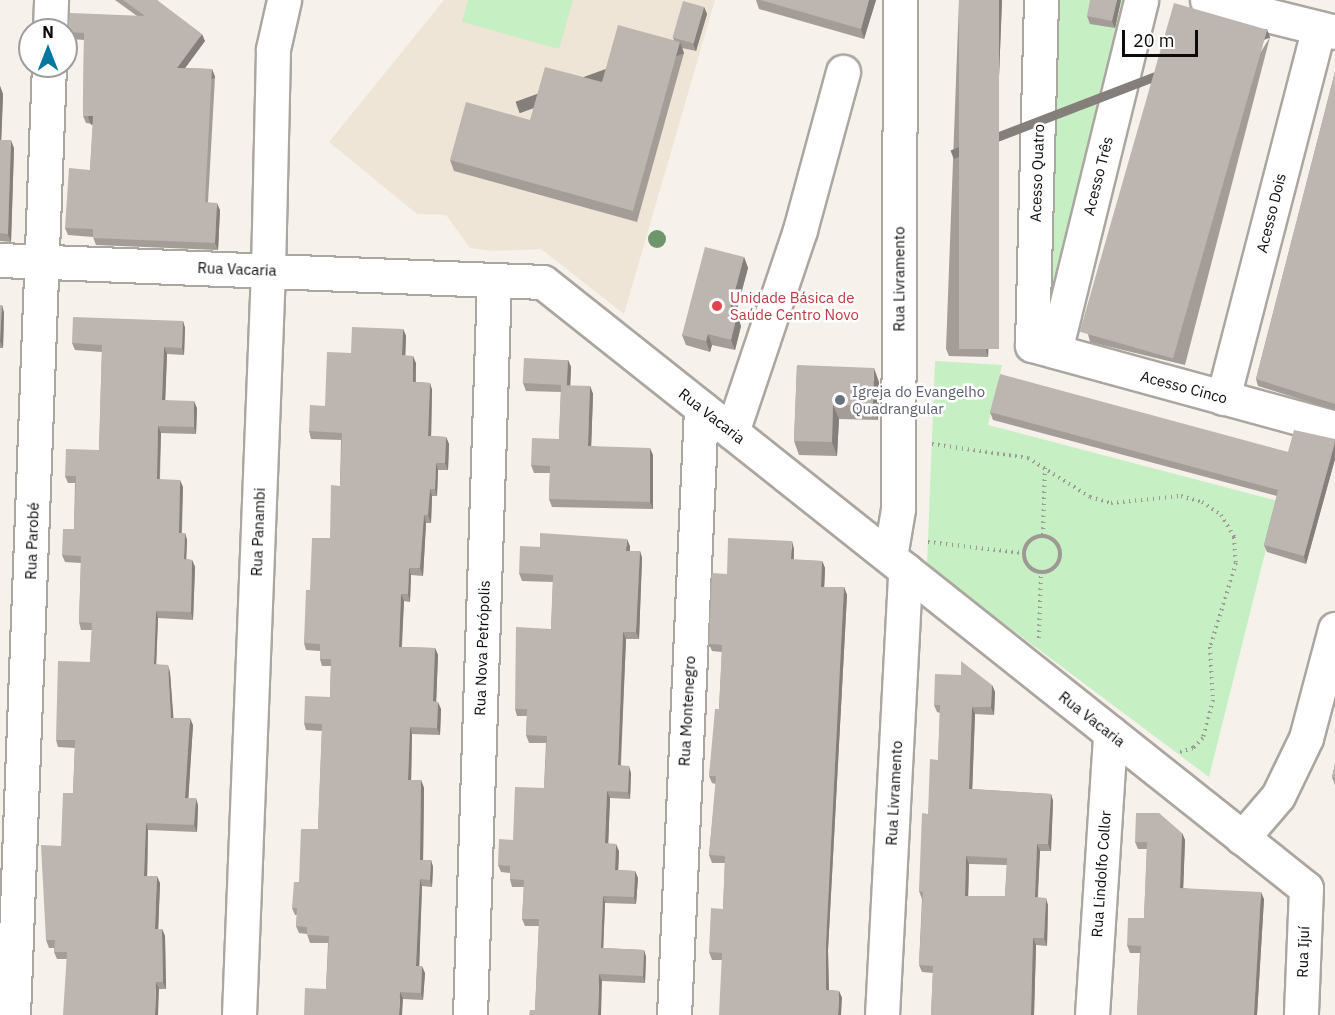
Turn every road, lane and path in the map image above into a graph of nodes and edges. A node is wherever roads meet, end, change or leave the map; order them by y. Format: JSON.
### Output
{"nodes":[{"id":1,"x":51,"y":0,"type":"edge"},
{"id":2,"x":284,"y":0,"type":"edge"},
{"id":3,"x":900,"y":0,"type":"edge"},
{"id":4,"x":1041,"y":0,"type":"edge"},
{"id":5,"x":1141,"y":0,"type":"edge"},
{"id":6,"x":1207,"y":0,"type":"edge"},
{"id":7,"x":51,"y":18,"type":"edge"},
{"id":8,"x":1327,"y":30,"type":"edge"},
{"id":9,"x":843,"y":72,"type":"dead end"},
{"id":10,"x":49,"y":78,"type":"edge"},
{"id":11,"x":0,"y":260,"type":"edge"},
{"id":12,"x":43,"y":261,"type":"junction"},
{"id":13,"x":268,"y":271,"type":"junction"},
{"id":14,"x":494,"y":280,"type":"junction"},
{"id":15,"x":1044,"y":348,"type":"junction"},
{"id":16,"x":1223,"y":398,"type":"junction"},
{"id":17,"x":701,"y":408,"type":"junction"},
{"id":18,"x":1335,"y":428,"type":"edge"},
{"id":19,"x":732,"y":432,"type":"junction"},
{"id":20,"x":932,"y":444,"type":"dead end"},
{"id":21,"x":1046,"y":466,"type":"junction"},
{"id":22,"x":1043,"y":535,"type":"junction"},
{"id":23,"x":928,"y":542,"type":"dead end"},
{"id":24,"x":1023,"y":553,"type":"junction"},
{"id":25,"x":898,"y":564,"type":"junction"},
{"id":26,"x":1041,"y":573,"type":"junction"},
{"id":27,"x":1335,"y":629,"type":"edge"},
{"id":28,"x":1038,"y":650,"type":"dead end"},
{"id":29,"x":1110,"y":733,"type":"junction"},
{"id":30,"x":1176,"y":753,"type":"dead end"},
{"id":31,"x":1242,"y":838,"type":"junction"},
{"id":32,"x":1306,"y":888,"type":"joint"},
{"id":33,"x":13,"y":1015,"type":"edge"},
{"id":34,"x":239,"y":1015,"type":"edge"},
{"id":35,"x":470,"y":1015,"type":"edge"},
{"id":36,"x":674,"y":1015,"type":"edge"},
{"id":37,"x":882,"y":1015,"type":"edge"},
{"id":38,"x":1092,"y":1015,"type":"edge"},
{"id":39,"x":1301,"y":1015,"type":"edge"}],
"edges":[{"from":1,"to":7,"type":"street"},
{"from":2,"to":13,"type":"street","name":"Rua Panambi"},
{"from":3,"to":25,"type":"street","name":"Rua Livramento"},
{"from":4,"to":15,"type":"street","name":"Acesso Quatro"},
{"from":5,"to":15,"type":"street","name":"Acesso Três"},
{"from":6,"to":8,"type":"street"},
{"from":8,"to":16,"type":"street","name":"Acesso Dois"},
{"from":9,"to":19,"type":"street"},
{"from":10,"to":12,"type":"street","name":"Rua Parobé"},
{"from":11,"to":12,"type":"street","name":"Rua Vacaria"},
{"from":12,"to":13,"type":"street","name":"Rua Vacaria"},
{"from":12,"to":33,"type":"street","name":"Rua Parobé"},
{"from":13,"to":14,"type":"street","name":"Rua Vacaria"},
{"from":13,"to":34,"type":"street","name":"Rua Panambi"},
{"from":14,"to":17,"type":"street","name":"Rua Vacaria"},
{"from":14,"to":35,"type":"street","name":"Rua Nova Petrópolis"},
{"from":15,"to":16,"type":"street","name":"Acesso Cinco"},
{"from":16,"to":18,"type":"street","name":"Acesso Cinco"},
{"from":17,"to":19,"type":"street","name":"Rua Vacaria"},
{"from":17,"to":36,"type":"street","name":"Rua Montenegro"},
{"from":19,"to":25,"type":"street","name":"Rua Vacaria"},
{"from":20,"to":21,"type":"path"},
{"from":21,"to":22,"type":"path"},
{"from":21,"to":30,"type":"path"},
{"from":22,"to":24,"type":"path"},
{"from":22,"to":26,"type":"path"},
{"from":23,"to":24,"type":"path"},
{"from":24,"to":26,"type":"path"},
{"from":25,"to":29,"type":"street","name":"Rua Vacaria"},
{"from":25,"to":37,"type":"street","name":"Rua Livramento"},
{"from":26,"to":28,"type":"path"},
{"from":27,"to":31,"type":"street"},
{"from":29,"to":31,"type":"street","name":"Rua Vacaria"},
{"from":29,"to":38,"type":"street","name":"Rua Lindolfo Collor"},
{"from":31,"to":32,"type":"street","name":"Rua Vacaria"},
{"from":32,"to":39,"type":"street","name":"Rua Ijuí"}]}
